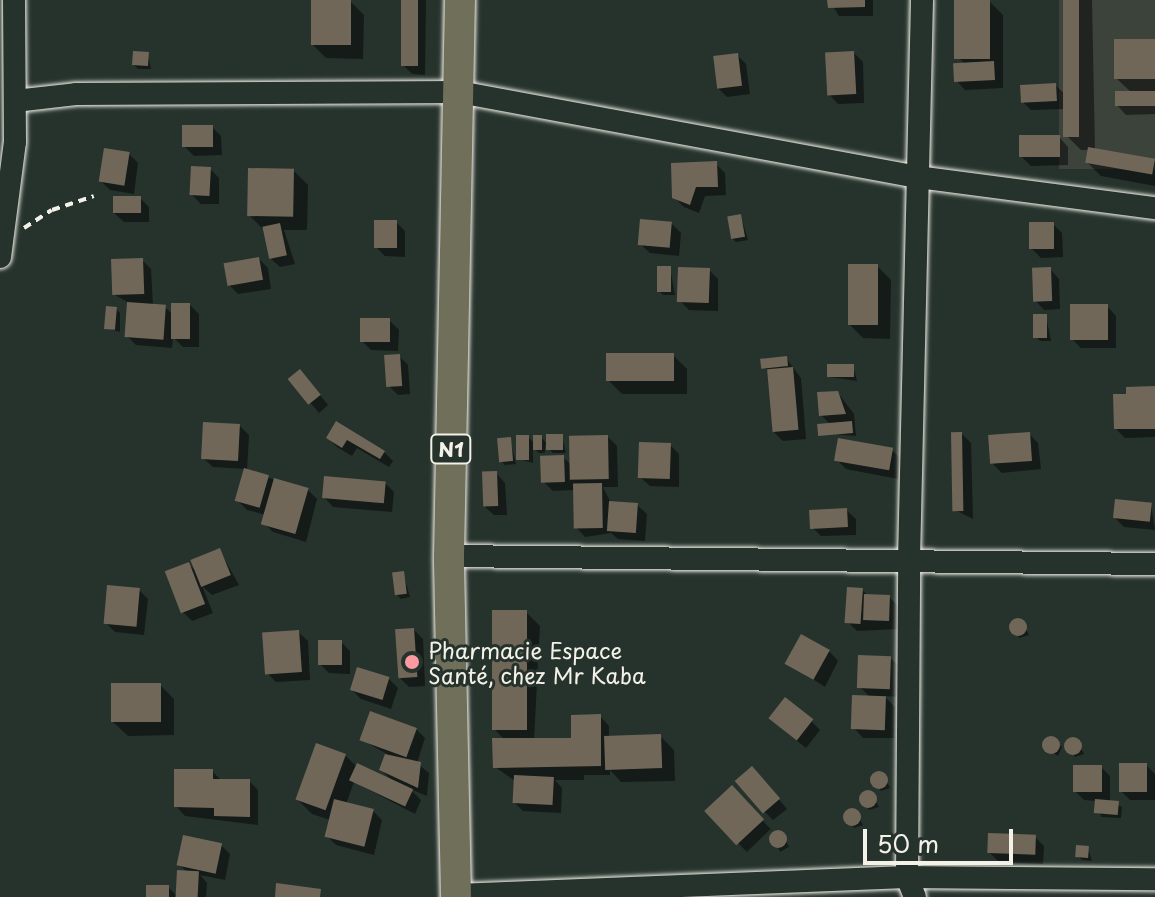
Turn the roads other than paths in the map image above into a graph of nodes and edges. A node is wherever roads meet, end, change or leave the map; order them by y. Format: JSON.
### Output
{"nodes":[{"id":1,"x":14,"y":0,"type":"edge"},
{"id":2,"x":460,"y":0,"type":"edge"},
{"id":3,"x":922,"y":0,"type":"edge"},
{"id":4,"x":459,"y":92,"type":"junction"},
{"id":5,"x":15,"y":101,"type":"junction"},
{"id":6,"x":918,"y":177,"type":"junction"},
{"id":7,"x":1155,"y":208,"type":"edge"},
{"id":8,"x":3,"y":249,"type":"edge"},
{"id":9,"x":449,"y":556,"type":"junction"},
{"id":10,"x":909,"y":560,"type":"junction"},
{"id":11,"x":1155,"y":564,"type":"edge"},
{"id":12,"x":1155,"y":879,"type":"edge"},
{"id":13,"x":911,"y":887,"type":"edge"},
{"id":14,"x":456,"y":896,"type":"edge"}],
"edges":[{"from":1,"to":5,"type":"street"},
{"from":2,"to":4,"type":"highway","number":"N1"},
{"from":3,"to":6,"type":"street"},
{"from":4,"to":5,"type":"street"},
{"from":4,"to":6,"type":"street"},
{"from":4,"to":9,"type":"highway","number":"N1"},
{"from":5,"to":8,"type":"street"},
{"from":6,"to":7,"type":"street"},
{"from":6,"to":10,"type":"street"},
{"from":9,"to":10,"type":"street"},
{"from":9,"to":14,"type":"highway","number":"N1"},
{"from":10,"to":11,"type":"street"},
{"from":10,"to":13,"type":"street"},
{"from":12,"to":13,"type":"street"},
{"from":13,"to":14,"type":"street"}]}
